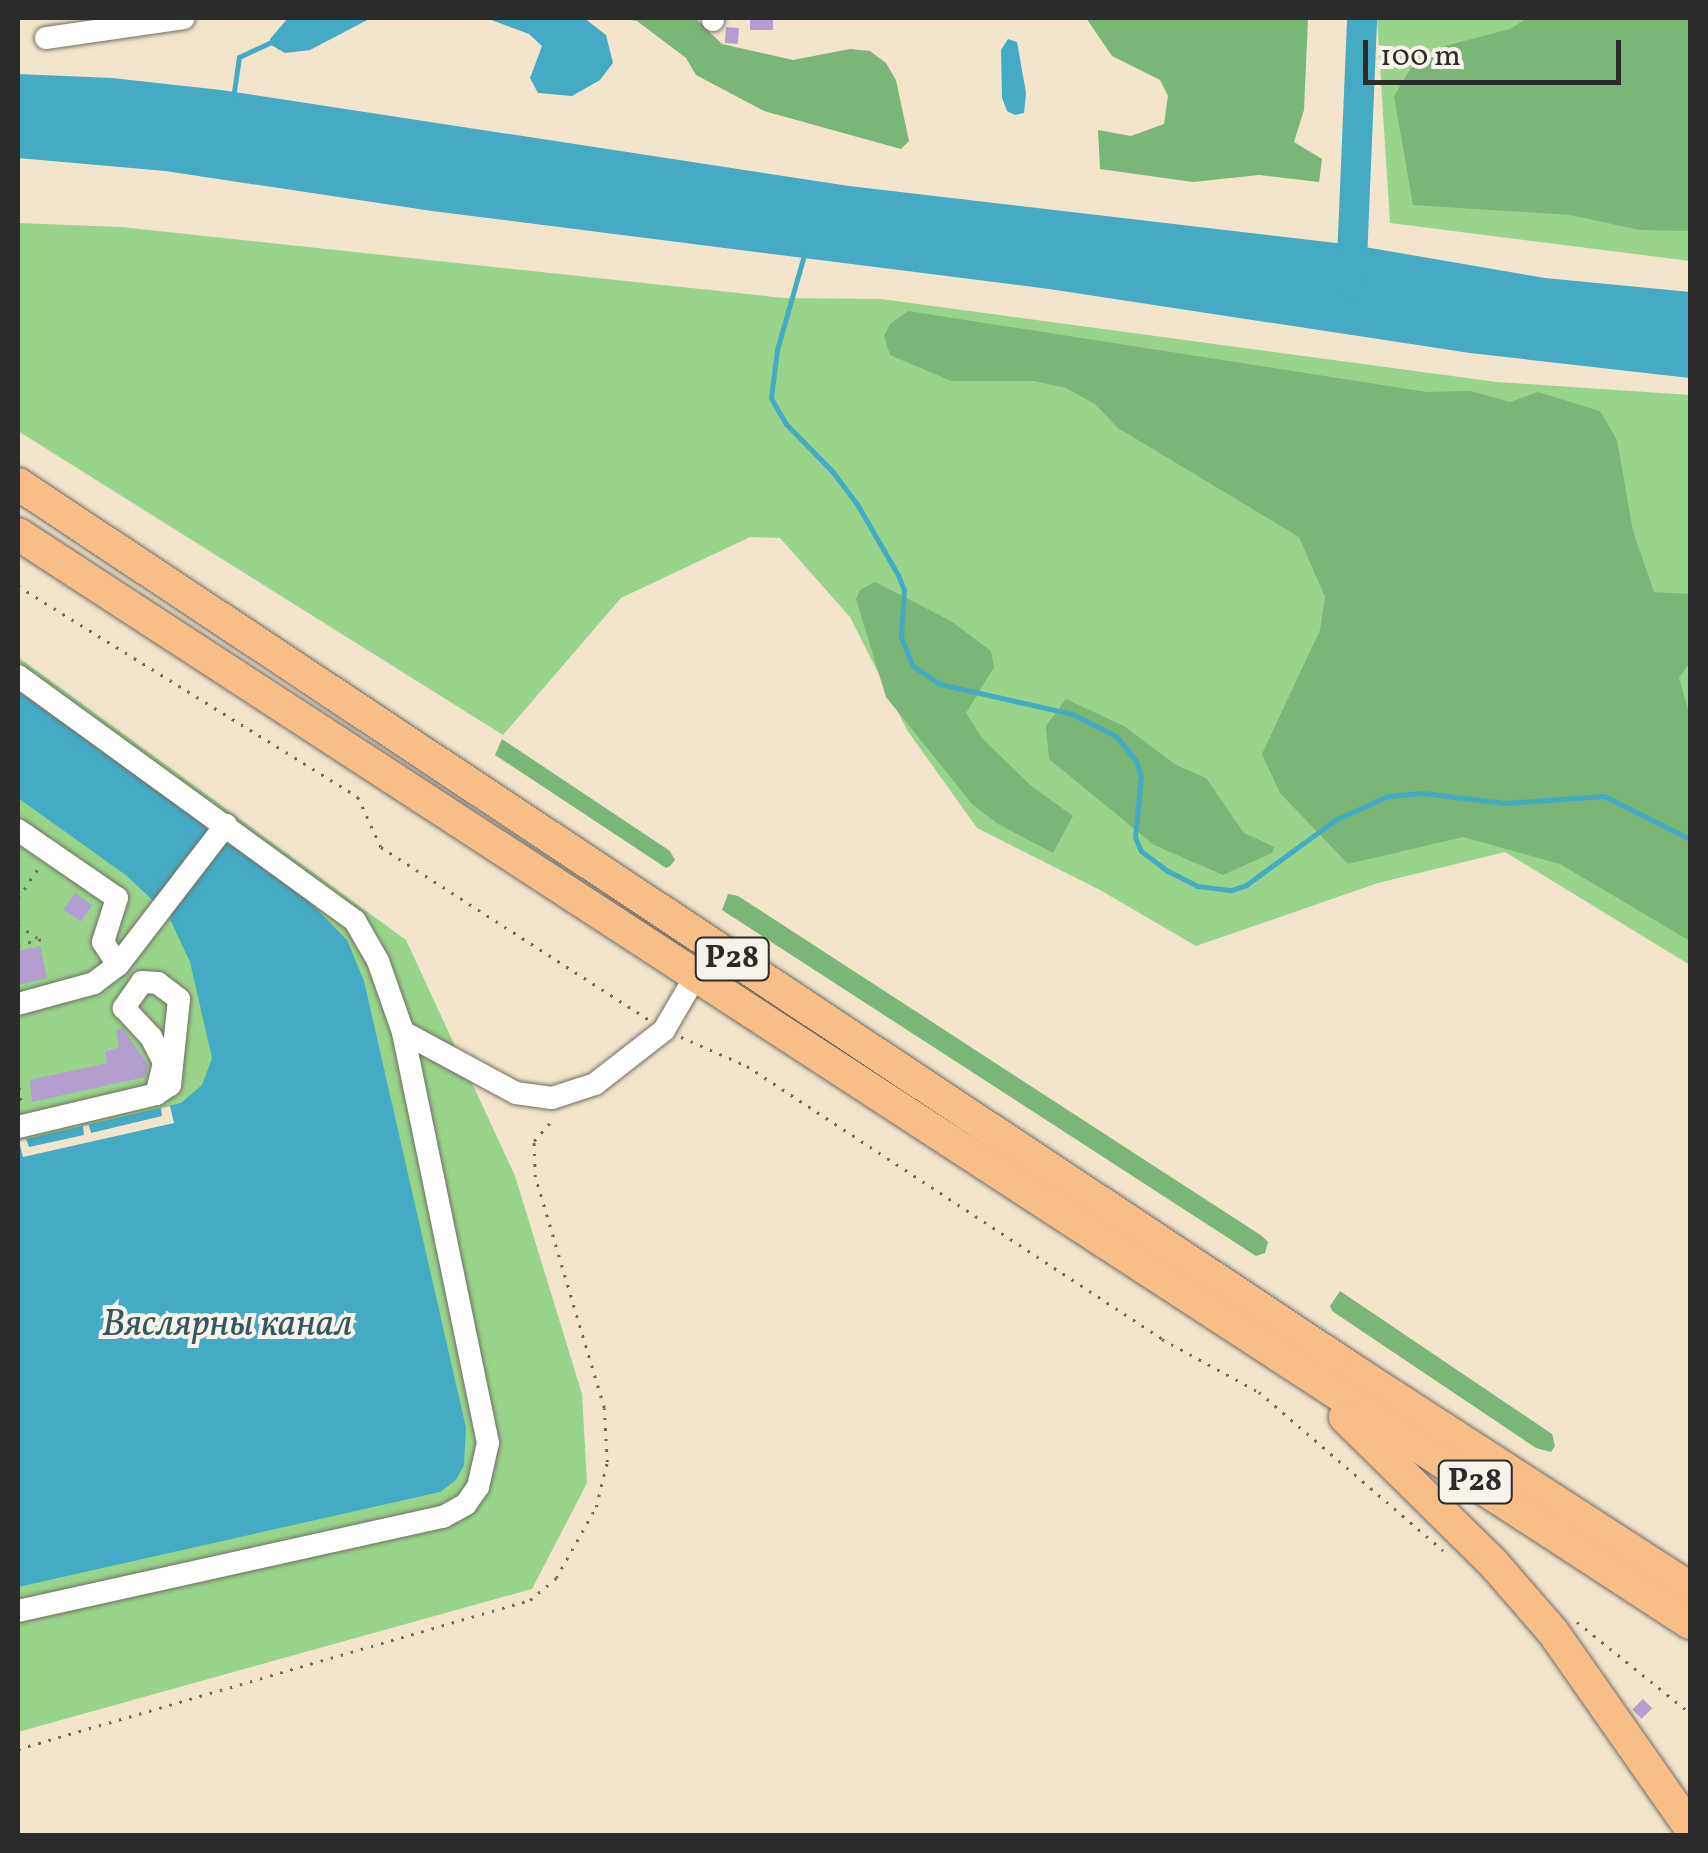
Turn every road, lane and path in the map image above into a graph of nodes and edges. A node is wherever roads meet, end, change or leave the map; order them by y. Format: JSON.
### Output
{"nodes":[{"id":1,"x":184,"y":18,"type":"edge"},
{"id":2,"x":46,"y":38,"type":"dead end"},
{"id":3,"x":18,"y":484,"type":"edge"},
{"id":4,"x":18,"y":534,"type":"edge"},
{"id":5,"x":18,"y":586,"type":"edge"},
{"id":6,"x":18,"y":676,"type":"edge"},
{"id":7,"x":224,"y":827,"type":"junction"},
{"id":8,"x":18,"y":830,"type":"edge"},
{"id":9,"x":49,"y":852,"type":"junction"},
{"id":10,"x":18,"y":898,"type":"edge"},
{"id":11,"x":18,"y":925,"type":"edge"},
{"id":12,"x":18,"y":944,"type":"edge"},
{"id":13,"x":118,"y":965,"type":"junction"},
{"id":14,"x":695,"y":977,"type":"junction"},
{"id":15,"x":18,"y":1004,"type":"edge"},
{"id":16,"x":664,"y":1030,"type":"junction"},
{"id":17,"x":403,"y":1032,"type":"junction"},
{"id":18,"x":18,"y":1077,"type":"edge"},
{"id":19,"x":156,"y":1094,"type":"dead end"},
{"id":20,"x":20,"y":1120,"type":"edge"},
{"id":21,"x":1258,"y":1344,"type":"junction"},
{"id":22,"x":1453,"y":1558,"type":"dead end"},
{"id":23,"x":1690,"y":1588,"type":"edge"},
{"id":24,"x":18,"y":1611,"type":"edge"},
{"id":25,"x":1577,"y":1622,"type":"dead end"},
{"id":26,"x":1690,"y":1624,"type":"edge"},
{"id":27,"x":1690,"y":1713,"type":"edge"},
{"id":28,"x":1690,"y":1828,"type":"edge"}],
"edges":[{"from":1,"to":2,"type":"lane"},
{"from":3,"to":23,"type":"highway","number":"Р28"},
{"from":4,"to":14,"type":"highway","number":"Р28"},
{"from":5,"to":16,"type":"path"},
{"from":6,"to":7,"type":"lane"},
{"from":7,"to":13,"type":"lane"},
{"from":7,"to":17,"type":"lane"},
{"from":8,"to":9,"type":"lane"},
{"from":9,"to":10,"type":"path"},
{"from":9,"to":13,"type":"lane"},
{"from":11,"to":12,"type":"path"},
{"from":13,"to":15,"type":"lane"},
{"from":14,"to":16,"type":"lane"},
{"from":14,"to":21,"type":"highway","number":"Р28"},
{"from":16,"to":17,"type":"lane"},
{"from":16,"to":22,"type":"path"},
{"from":17,"to":24,"type":"lane"},
{"from":18,"to":20,"type":"path"},
{"from":19,"to":20,"type":"lane"},
{"from":21,"to":26,"type":"highway","number":"Р28"},
{"from":21,"to":28,"type":"highway"},
{"from":25,"to":27,"type":"path"}]}
